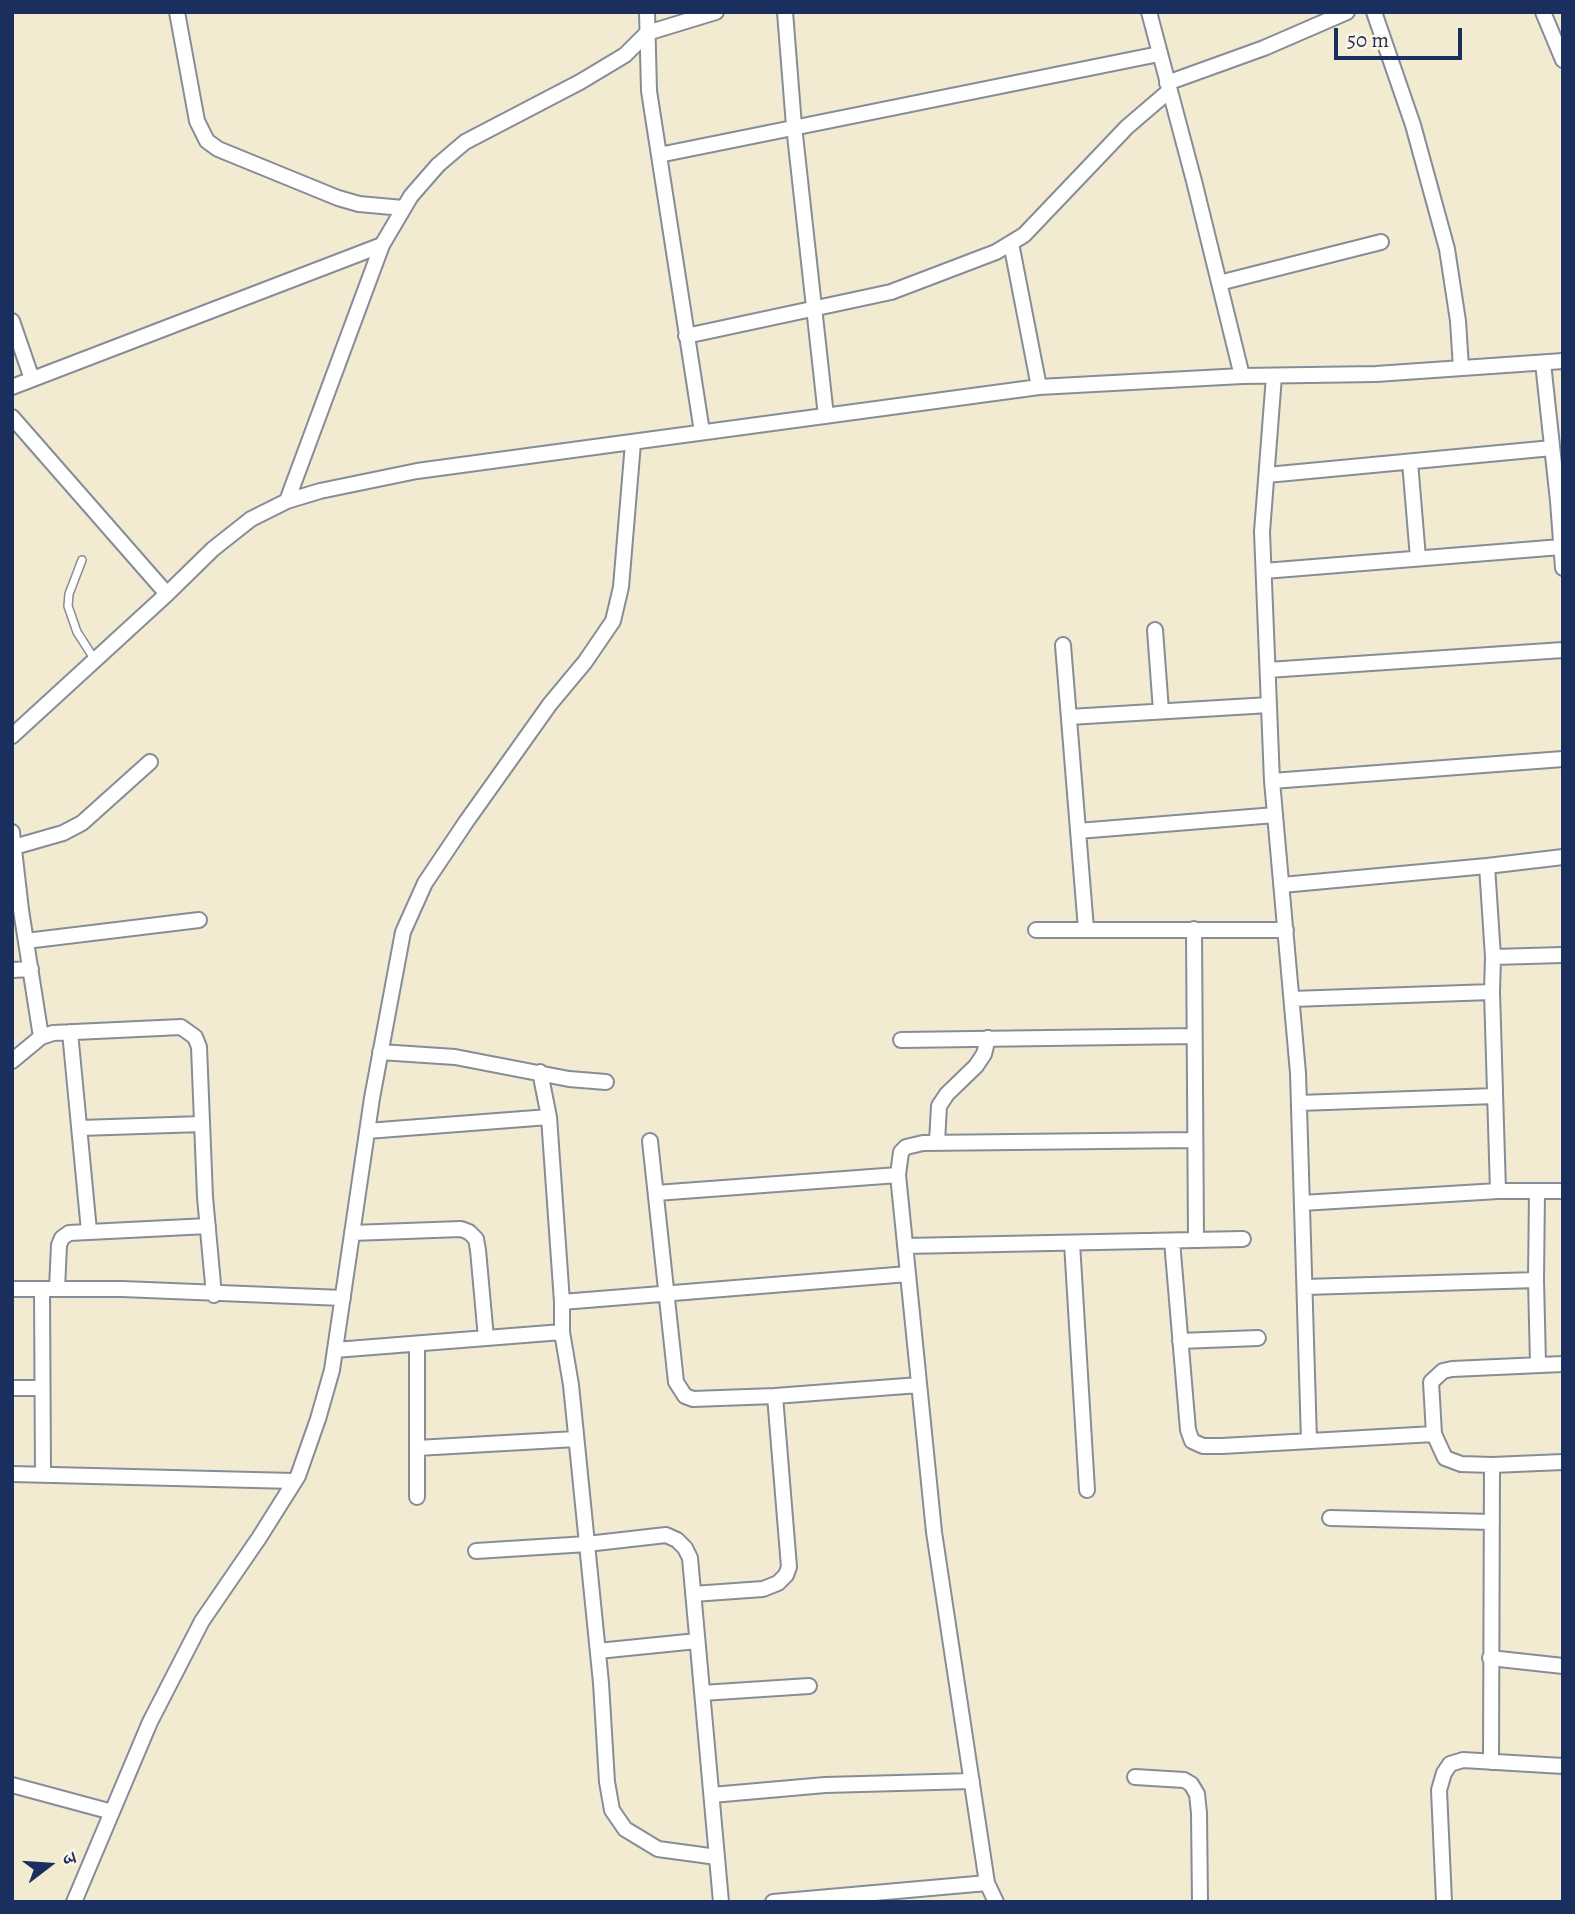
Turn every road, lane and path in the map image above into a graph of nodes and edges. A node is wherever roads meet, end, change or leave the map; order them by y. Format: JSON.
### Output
{"nodes":[{"id":1,"x":177,"y":12,"type":"edge"},
{"id":2,"x":716,"y":12,"type":"edge"},
{"id":3,"x":785,"y":12,"type":"edge"},
{"id":4,"x":1149,"y":12,"type":"edge"},
{"id":5,"x":1347,"y":12,"type":"edge"},
{"id":6,"x":1374,"y":12,"type":"edge"},
{"id":7,"x":1543,"y":12,"type":"edge"},
{"id":8,"x":646,"y":14,"type":"edge"},
{"id":9,"x":647,"y":33,"type":"junction"},
{"id":10,"x":1159,"y":54,"type":"junction"},
{"id":11,"x":1563,"y":60,"type":"edge"},
{"id":12,"x":1168,"y":87,"type":"junction"},
{"id":13,"x":794,"y":126,"type":"junction"},
{"id":14,"x":659,"y":155,"type":"junction"},
{"id":15,"x":404,"y":208,"type":"junction"},
{"id":16,"x":1381,"y":242,"type":"dead end"},
{"id":17,"x":1011,"y":243,"type":"junction"},
{"id":18,"x":382,"y":245,"type":"junction"},
{"id":19,"x":1219,"y":283,"type":"junction"},
{"id":20,"x":815,"y":308,"type":"junction"},
{"id":21,"x":12,"y":321,"type":"edge"},
{"id":22,"x":686,"y":336,"type":"junction"},
{"id":23,"x":1563,"y":361,"type":"edge"},
{"id":24,"x":1542,"y":363,"type":"junction"},
{"id":25,"x":1461,"y":368,"type":"junction"},
{"id":26,"x":1242,"y":376,"type":"junction"},
{"id":27,"x":1274,"y":376,"type":"junction"},
{"id":28,"x":32,"y":379,"type":"junction"},
{"id":29,"x":12,"y":387,"type":"edge"},
{"id":30,"x":1039,"y":387,"type":"junction"},
{"id":31,"x":826,"y":416,"type":"junction"},
{"id":32,"x":12,"y":417,"type":"edge"},
{"id":33,"x":702,"y":432,"type":"junction"},
{"id":34,"x":633,"y":443,"type":"junction"},
{"id":35,"x":1552,"y":448,"type":"junction"},
{"id":36,"x":1410,"y":461,"type":"junction"},
{"id":37,"x":1267,"y":475,"type":"junction"},
{"id":38,"x":287,"y":501,"type":"junction"},
{"id":39,"x":1561,"y":501,"type":"edge"},
{"id":40,"x":1561,"y":547,"type":"edge"},
{"id":41,"x":1418,"y":558,"type":"junction"},
{"id":42,"x":82,"y":560,"type":"dead end"},
{"id":43,"x":1563,"y":568,"type":"edge"},
{"id":44,"x":1264,"y":571,"type":"junction"},
{"id":45,"x":167,"y":594,"type":"junction"},
{"id":46,"x":1154,"y":630,"type":"dead end"},
{"id":47,"x":1063,"y":645,"type":"dead end"},
{"id":48,"x":1563,"y":650,"type":"edge"},
{"id":49,"x":95,"y":660,"type":"junction"},
{"id":50,"x":1268,"y":670,"type":"junction"},
{"id":51,"x":1269,"y":705,"type":"junction"},
{"id":52,"x":1161,"y":711,"type":"junction"},
{"id":53,"x":1069,"y":717,"type":"junction"},
{"id":54,"x":12,"y":736,"type":"edge"},
{"id":55,"x":1563,"y":759,"type":"edge"},
{"id":56,"x":150,"y":762,"type":"dead end"},
{"id":57,"x":1272,"y":781,"type":"junction"},
{"id":58,"x":1275,"y":815,"type":"junction"},
{"id":59,"x":1078,"y":831,"type":"junction"},
{"id":60,"x":13,"y":839,"type":"edge"},
{"id":61,"x":1563,"y":857,"type":"edge"},
{"id":62,"x":1487,"y":866,"type":"junction"},
{"id":63,"x":1282,"y":885,"type":"junction"},
{"id":64,"x":17,"y":919,"type":"edge"},
{"id":65,"x":199,"y":920,"type":"dead end"},
{"id":66,"x":1086,"y":929,"type":"junction"},
{"id":67,"x":1194,"y":929,"type":"junction"},
{"id":68,"x":1036,"y":930,"type":"dead end"},
{"id":69,"x":1286,"y":930,"type":"junction"},
{"id":70,"x":26,"y":941,"type":"junction"},
{"id":71,"x":1563,"y":955,"type":"edge"},
{"id":72,"x":1493,"y":957,"type":"junction"},
{"id":73,"x":31,"y":969,"type":"junction"},
{"id":74,"x":12,"y":970,"type":"edge"},
{"id":75,"x":1492,"y":992,"type":"junction"},
{"id":76,"x":1292,"y":999,"type":"junction"},
{"id":77,"x":70,"y":1032,"type":"junction"},
{"id":78,"x":1194,"y":1036,"type":"junction"},
{"id":79,"x":41,"y":1037,"type":"junction"},
{"id":80,"x":989,"y":1038,"type":"junction"},
{"id":81,"x":901,"y":1040,"type":"dead end"},
{"id":82,"x":380,"y":1052,"type":"junction"},
{"id":83,"x":12,"y":1061,"type":"edge"},
{"id":84,"x":540,"y":1072,"type":"junction"},
{"id":85,"x":606,"y":1082,"type":"dead end"},
{"id":86,"x":1495,"y":1096,"type":"junction"},
{"id":87,"x":1299,"y":1103,"type":"junction"},
{"id":88,"x":549,"y":1117,"type":"junction"},
{"id":89,"x":202,"y":1124,"type":"junction"},
{"id":90,"x":80,"y":1128,"type":"junction"},
{"id":91,"x":367,"y":1131,"type":"junction"},
{"id":92,"x":1194,"y":1140,"type":"junction"},
{"id":93,"x":650,"y":1141,"type":"dead end"},
{"id":94,"x":937,"y":1142,"type":"junction"},
{"id":95,"x":898,"y":1175,"type":"junction"},
{"id":96,"x":1498,"y":1191,"type":"junction"},
{"id":97,"x":1537,"y":1191,"type":"junction"},
{"id":98,"x":1563,"y":1191,"type":"edge"},
{"id":99,"x":656,"y":1193,"type":"junction"},
{"id":100,"x":1302,"y":1203,"type":"junction"},
{"id":101,"x":208,"y":1226,"type":"junction"},
{"id":102,"x":89,"y":1231,"type":"junction"},
{"id":103,"x":352,"y":1233,"type":"junction"},
{"id":104,"x":1243,"y":1239,"type":"dead end"},
{"id":105,"x":1196,"y":1240,"type":"junction"},
{"id":106,"x":1172,"y":1241,"type":"junction"},
{"id":107,"x":1072,"y":1243,"type":"junction"},
{"id":108,"x":905,"y":1246,"type":"junction"},
{"id":109,"x":908,"y":1274,"type":"junction"},
{"id":110,"x":1536,"y":1280,"type":"junction"},
{"id":111,"x":1305,"y":1287,"type":"junction"},
{"id":112,"x":12,"y":1289,"type":"edge"},
{"id":113,"x":49,"y":1289,"type":"junction"},
{"id":114,"x":666,"y":1294,"type":"junction"},
{"id":115,"x":214,"y":1295,"type":"junction"},
{"id":116,"x":343,"y":1298,"type":"junction"},
{"id":117,"x":562,"y":1303,"type":"junction"},
{"id":118,"x":562,"y":1332,"type":"junction"},
{"id":119,"x":486,"y":1338,"type":"junction"},
{"id":120,"x":1258,"y":1338,"type":"dead end"},
{"id":121,"x":1181,"y":1341,"type":"junction"},
{"id":122,"x":417,"y":1344,"type":"junction"},
{"id":123,"x":335,"y":1350,"type":"junction"},
{"id":124,"x":1538,"y":1364,"type":"junction"},
{"id":125,"x":1563,"y":1364,"type":"edge"},
{"id":126,"x":919,"y":1385,"type":"junction"},
{"id":127,"x":12,"y":1388,"type":"edge"},
{"id":128,"x":42,"y":1388,"type":"junction"},
{"id":129,"x":775,"y":1396,"type":"junction"},
{"id":130,"x":1434,"y":1434,"type":"junction"},
{"id":131,"x":576,"y":1439,"type":"junction"},
{"id":132,"x":1309,"y":1441,"type":"junction"},
{"id":133,"x":417,"y":1448,"type":"junction"},
{"id":134,"x":1563,"y":1462,"type":"edge"},
{"id":135,"x":1492,"y":1465,"type":"junction"},
{"id":136,"x":12,"y":1474,"type":"edge"},
{"id":137,"x":43,"y":1474,"type":"junction"},
{"id":138,"x":294,"y":1481,"type":"junction"},
{"id":139,"x":1087,"y":1490,"type":"dead end"},
{"id":140,"x":417,"y":1497,"type":"dead end"},
{"id":141,"x":1330,"y":1518,"type":"dead end"},
{"id":142,"x":1492,"y":1522,"type":"junction"},
{"id":143,"x":587,"y":1544,"type":"junction"},
{"id":144,"x":476,"y":1551,"type":"dead end"},
{"id":145,"x":693,"y":1594,"type":"junction"},
{"id":146,"x":697,"y":1641,"type":"junction"},
{"id":147,"x":598,"y":1651,"type":"junction"},
{"id":148,"x":1490,"y":1658,"type":"junction"},
{"id":149,"x":1563,"y":1665,"type":"edge"},
{"id":150,"x":809,"y":1686,"type":"dead end"},
{"id":151,"x":702,"y":1693,"type":"junction"},
{"id":152,"x":1491,"y":1762,"type":"junction"},
{"id":153,"x":1563,"y":1766,"type":"edge"},
{"id":154,"x":1135,"y":1777,"type":"dead end"},
{"id":155,"x":972,"y":1781,"type":"junction"},
{"id":156,"x":12,"y":1785,"type":"edge"},
{"id":157,"x":712,"y":1795,"type":"junction"},
{"id":158,"x":112,"y":1812,"type":"junction"},
{"id":159,"x":718,"y":1857,"type":"junction"},
{"id":160,"x":987,"y":1883,"type":"junction"},
{"id":161,"x":74,"y":1902,"type":"edge"},
{"id":162,"x":721,"y":1902,"type":"edge"},
{"id":163,"x":773,"y":1902,"type":"edge"},
{"id":164,"x":996,"y":1902,"type":"edge"},
{"id":165,"x":1200,"y":1902,"type":"edge"},
{"id":166,"x":1444,"y":1902,"type":"edge"}],
"edges":[{"from":1,"to":15,"type":"street"},
{"from":2,"to":9,"type":"street"},
{"from":3,"to":13,"type":"street"},
{"from":4,"to":10,"type":"street"},
{"from":5,"to":12,"type":"street"},
{"from":6,"to":25,"type":"street"},
{"from":7,"to":11,"type":"street"},
{"from":8,"to":9,"type":"street"},
{"from":9,"to":14,"type":"street"},
{"from":9,"to":15,"type":"street"},
{"from":10,"to":12,"type":"street"},
{"from":10,"to":13,"type":"street"},
{"from":12,"to":17,"type":"street"},
{"from":12,"to":19,"type":"street"},
{"from":13,"to":14,"type":"street"},
{"from":13,"to":20,"type":"street"},
{"from":14,"to":22,"type":"street"},
{"from":15,"to":18,"type":"street"},
{"from":16,"to":19,"type":"street"},
{"from":17,"to":20,"type":"street"},
{"from":17,"to":30,"type":"street"},
{"from":18,"to":28,"type":"street"},
{"from":18,"to":38,"type":"street"},
{"from":19,"to":26,"type":"street"},
{"from":20,"to":22,"type":"street"},
{"from":20,"to":31,"type":"street"},
{"from":21,"to":28,"type":"street"},
{"from":22,"to":33,"type":"street"},
{"from":23,"to":24,"type":"street"},
{"from":24,"to":25,"type":"street"},
{"from":24,"to":35,"type":"street"},
{"from":25,"to":27,"type":"street"},
{"from":26,"to":27,"type":"street"},
{"from":26,"to":30,"type":"street"},
{"from":27,"to":37,"type":"street"},
{"from":28,"to":29,"type":"street"},
{"from":30,"to":31,"type":"street"},
{"from":31,"to":33,"type":"street"},
{"from":32,"to":45,"type":"street"},
{"from":33,"to":34,"type":"street"},
{"from":34,"to":38,"type":"street"},
{"from":34,"to":82,"type":"street"},
{"from":35,"to":36,"type":"street"},
{"from":35,"to":39,"type":"street"},
{"from":36,"to":37,"type":"street"},
{"from":36,"to":41,"type":"street"},
{"from":37,"to":44,"type":"street"},
{"from":38,"to":45,"type":"street"},
{"from":39,"to":40,"type":"street"},
{"from":40,"to":41,"type":"street"},
{"from":40,"to":43,"type":"street"},
{"from":41,"to":44,"type":"street"},
{"from":42,"to":49,"type":"lane"},
{"from":44,"to":50,"type":"street"},
{"from":45,"to":49,"type":"street"},
{"from":46,"to":52,"type":"street"},
{"from":47,"to":53,"type":"street"},
{"from":48,"to":50,"type":"street"},
{"from":49,"to":54,"type":"street"},
{"from":50,"to":51,"type":"street"},
{"from":51,"to":52,"type":"street"},
{"from":51,"to":57,"type":"street"},
{"from":52,"to":53,"type":"street"},
{"from":53,"to":59,"type":"street"},
{"from":55,"to":57,"type":"street"},
{"from":56,"to":60,"type":"street"},
{"from":57,"to":58,"type":"street"},
{"from":58,"to":59,"type":"street"},
{"from":58,"to":63,"type":"street"},
{"from":59,"to":66,"type":"street"},
{"from":60,"to":64,"type":"street"},
{"from":61,"to":62,"type":"street"},
{"from":62,"to":63,"type":"street"},
{"from":62,"to":72,"type":"street"},
{"from":63,"to":69,"type":"street"},
{"from":64,"to":70,"type":"street"},
{"from":65,"to":70,"type":"street"},
{"from":66,"to":67,"type":"street"},
{"from":66,"to":68,"type":"street"},
{"from":67,"to":69,"type":"street"},
{"from":67,"to":78,"type":"street"},
{"from":69,"to":76,"type":"street"},
{"from":70,"to":73,"type":"street"},
{"from":71,"to":72,"type":"street"},
{"from":72,"to":75,"type":"street"},
{"from":73,"to":74,"type":"street"},
{"from":73,"to":79,"type":"street"},
{"from":75,"to":76,"type":"street"},
{"from":75,"to":86,"type":"street"},
{"from":76,"to":87,"type":"street"},
{"from":77,"to":79,"type":"street"},
{"from":77,"to":89,"type":"street"},
{"from":77,"to":90,"type":"street"},
{"from":78,"to":80,"type":"street"},
{"from":78,"to":92,"type":"street"},
{"from":79,"to":83,"type":"street"},
{"from":80,"to":81,"type":"street"},
{"from":80,"to":94,"type":"street"},
{"from":82,"to":84,"type":"street"},
{"from":82,"to":91,"type":"street"},
{"from":84,"to":85,"type":"street"},
{"from":84,"to":88,"type":"street"},
{"from":86,"to":87,"type":"street"},
{"from":86,"to":96,"type":"street"},
{"from":87,"to":100,"type":"street"},
{"from":88,"to":91,"type":"street"},
{"from":88,"to":117,"type":"street"},
{"from":89,"to":90,"type":"street"},
{"from":89,"to":101,"type":"street"},
{"from":90,"to":102,"type":"street"},
{"from":91,"to":103,"type":"street"},
{"from":92,"to":94,"type":"street"},
{"from":92,"to":105,"type":"street"},
{"from":93,"to":99,"type":"street"},
{"from":94,"to":95,"type":"street"},
{"from":95,"to":99,"type":"street"},
{"from":95,"to":108,"type":"street"},
{"from":96,"to":97,"type":"street"},
{"from":96,"to":100,"type":"street"},
{"from":97,"to":98,"type":"street"},
{"from":97,"to":110,"type":"street"},
{"from":99,"to":114,"type":"street"},
{"from":100,"to":111,"type":"street"},
{"from":101,"to":102,"type":"street"},
{"from":101,"to":115,"type":"street"},
{"from":102,"to":113,"type":"street"},
{"from":103,"to":116,"type":"street"},
{"from":103,"to":119,"type":"street"},
{"from":104,"to":105,"type":"street"},
{"from":105,"to":106,"type":"street"},
{"from":106,"to":107,"type":"street"},
{"from":106,"to":121,"type":"street"},
{"from":107,"to":108,"type":"street"},
{"from":107,"to":139,"type":"street"},
{"from":108,"to":109,"type":"street"},
{"from":109,"to":114,"type":"street"},
{"from":109,"to":126,"type":"street"},
{"from":110,"to":111,"type":"street"},
{"from":110,"to":124,"type":"street"},
{"from":111,"to":132,"type":"street"},
{"from":112,"to":113,"type":"street"},
{"from":113,"to":115,"type":"street"},
{"from":113,"to":128,"type":"street"},
{"from":114,"to":117,"type":"street"},
{"from":114,"to":129,"type":"street"},
{"from":115,"to":116,"type":"street"},
{"from":116,"to":123,"type":"street"},
{"from":117,"to":118,"type":"street"},
{"from":118,"to":119,"type":"street"},
{"from":118,"to":131,"type":"street"},
{"from":119,"to":122,"type":"street"},
{"from":120,"to":121,"type":"street"},
{"from":121,"to":132,"type":"street"},
{"from":122,"to":123,"type":"street"},
{"from":122,"to":133,"type":"street"},
{"from":123,"to":138,"type":"street"},
{"from":124,"to":125,"type":"street"},
{"from":124,"to":130,"type":"street"},
{"from":126,"to":129,"type":"street"},
{"from":126,"to":155,"type":"street"},
{"from":127,"to":128,"type":"street"},
{"from":128,"to":137,"type":"street"},
{"from":129,"to":145,"type":"street"},
{"from":130,"to":132,"type":"street"},
{"from":130,"to":135,"type":"street"},
{"from":131,"to":133,"type":"street"},
{"from":131,"to":143,"type":"street"},
{"from":133,"to":140,"type":"street"},
{"from":134,"to":135,"type":"street"},
{"from":135,"to":142,"type":"street"},
{"from":136,"to":137,"type":"street"},
{"from":137,"to":138,"type":"street"},
{"from":138,"to":158,"type":"street"},
{"from":141,"to":142,"type":"street"},
{"from":142,"to":148,"type":"street"},
{"from":143,"to":144,"type":"street"},
{"from":143,"to":145,"type":"street"},
{"from":143,"to":147,"type":"street"},
{"from":145,"to":146,"type":"street"},
{"from":146,"to":147,"type":"street"},
{"from":146,"to":151,"type":"street"},
{"from":147,"to":159,"type":"street"},
{"from":148,"to":149,"type":"street"},
{"from":148,"to":152,"type":"street"},
{"from":150,"to":151,"type":"street"},
{"from":151,"to":157,"type":"street"},
{"from":152,"to":153,"type":"street"},
{"from":152,"to":166,"type":"street"},
{"from":154,"to":165,"type":"street"},
{"from":155,"to":157,"type":"street"},
{"from":155,"to":160,"type":"street"},
{"from":156,"to":158,"type":"street"},
{"from":157,"to":159,"type":"street"},
{"from":158,"to":161,"type":"street"},
{"from":159,"to":162,"type":"street"},
{"from":160,"to":163,"type":"street"},
{"from":160,"to":164,"type":"street"}]}
